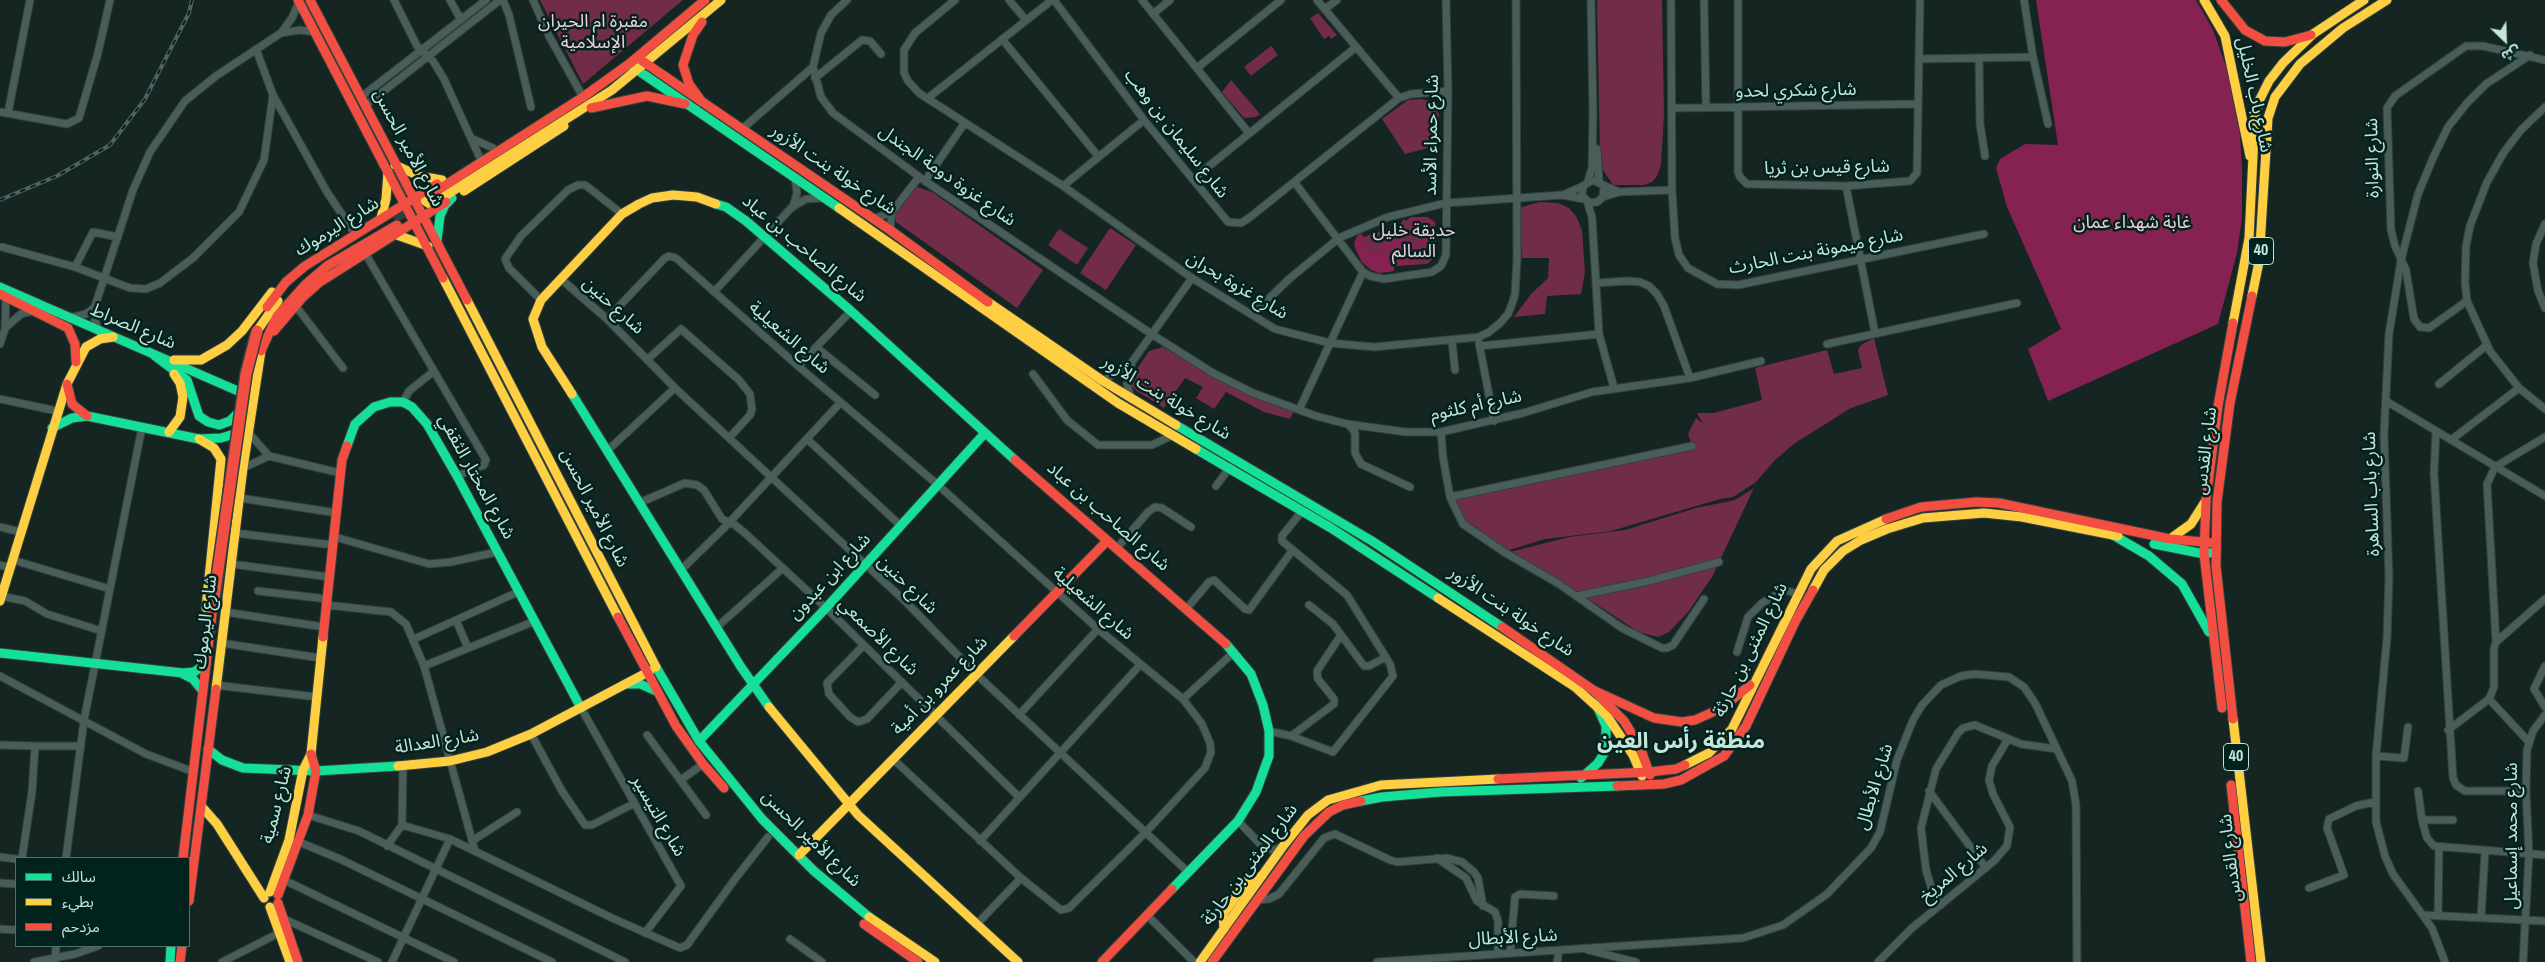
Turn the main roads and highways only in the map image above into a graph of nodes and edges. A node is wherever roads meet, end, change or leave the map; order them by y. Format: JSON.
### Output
{"nodes":[{"id":1,"x":302,"y":0,"type":"edge"},
{"id":2,"x":2204,"y":0,"type":"edge"},
{"id":3,"x":2221,"y":0,"type":"edge"},
{"id":4,"x":2364,"y":0,"type":"edge"},
{"id":5,"x":2387,"y":0,"type":"edge"},
{"id":6,"x":713,"y":2,"type":"edge"},
{"id":7,"x":2313,"y":34,"type":"junction"},
{"id":8,"x":637,"y":64,"type":"junction"},
{"id":9,"x":702,"y":102,"type":"junction"},
{"id":10,"x":685,"y":104,"type":"junction"},
{"id":11,"x":580,"y":105,"type":"junction"},
{"id":12,"x":392,"y":167,"type":"junction"},
{"id":13,"x":2253,"y":172,"type":"junction"},
{"id":14,"x":442,"y":180,"type":"junction"},
{"id":15,"x":433,"y":198,"type":"junction"},
{"id":16,"x":452,"y":198,"type":"junction"},
{"id":17,"x":410,"y":201,"type":"junction"},
{"id":18,"x":419,"y":218,"type":"junction"},
{"id":19,"x":394,"y":223,"type":"junction"},
{"id":20,"x":432,"y":244,"type":"junction"},
{"id":21,"x":286,"y":282,"type":"junction"},
{"id":22,"x":2,"y":293,"type":"edge"},
{"id":23,"x":274,"y":300,"type":"junction"},
{"id":24,"x":978,"y":301,"type":"junction"},
{"id":25,"x":112,"y":337,"type":"junction"},
{"id":26,"x":261,"y":349,"type":"junction"},
{"id":27,"x":156,"y":356,"type":"junction"},
{"id":28,"x":76,"y":363,"type":"junction"},
{"id":29,"x":67,"y":384,"type":"junction"},
{"id":30,"x":254,"y":398,"type":"junction"},
{"id":31,"x":240,"y":411,"type":"junction"},
{"id":32,"x":87,"y":416,"type":"junction"},
{"id":33,"x":52,"y":428,"type":"junction"},
{"id":34,"x":248,"y":431,"type":"junction"},
{"id":35,"x":170,"y":432,"type":"junction"},
{"id":36,"x":985,"y":433,"type":"junction"},
{"id":37,"x":199,"y":439,"type":"junction"},
{"id":38,"x":1249,"y":473,"type":"junction"},
{"id":39,"x":2206,"y":500,"type":"junction"},
{"id":40,"x":2113,"y":535,"type":"junction"},
{"id":41,"x":2170,"y":539,"type":"junction"},
{"id":42,"x":1107,"y":541,"type":"junction"},
{"id":43,"x":2210,"y":548,"type":"junction"},
{"id":44,"x":8,"y":565,"type":"edge"},
{"id":45,"x":0,"y":598,"type":"edge"},
{"id":46,"x":2213,"y":640,"type":"junction"},
{"id":47,"x":208,"y":643,"type":"junction"},
{"id":48,"x":0,"y":653,"type":"edge"},
{"id":49,"x":638,"y":656,"type":"junction"},
{"id":50,"x":206,"y":664,"type":"junction"},
{"id":51,"x":651,"y":670,"type":"junction"},
{"id":52,"x":183,"y":674,"type":"junction"},
{"id":53,"x":1759,"y":676,"type":"junction"},
{"id":54,"x":626,"y":684,"type":"junction"},
{"id":55,"x":752,"y":685,"type":"junction"},
{"id":56,"x":202,"y":690,"type":"junction"},
{"id":57,"x":1593,"y":690,"type":"junction"},
{"id":58,"x":656,"y":691,"type":"junction"},
{"id":59,"x":1596,"y":704,"type":"junction"},
{"id":60,"x":581,"y":708,"type":"junction"},
{"id":61,"x":699,"y":742,"type":"junction"},
{"id":62,"x":208,"y":749,"type":"junction"},
{"id":63,"x":310,"y":754,"type":"junction"},
{"id":64,"x":303,"y":770,"type":"junction"},
{"id":65,"x":316,"y":771,"type":"junction"},
{"id":66,"x":1645,"y":773,"type":"junction"},
{"id":67,"x":1581,"y":778,"type":"junction"},
{"id":68,"x":1648,"y":785,"type":"junction"},
{"id":69,"x":1382,"y":791,"type":"junction"},
{"id":70,"x":848,"y":804,"type":"junction"},
{"id":71,"x":202,"y":807,"type":"junction"},
{"id":72,"x":799,"y":856,"type":"junction"},
{"id":73,"x":183,"y":857,"type":"edge"},
{"id":74,"x":190,"y":893,"type":"edge"},
{"id":75,"x":272,"y":899,"type":"junction"},
{"id":76,"x":171,"y":947,"type":"edge"},
{"id":77,"x":182,"y":947,"type":"edge"},
{"id":78,"x":170,"y":962,"type":"edge"},
{"id":79,"x":180,"y":962,"type":"edge"},
{"id":80,"x":290,"y":962,"type":"edge"},
{"id":81,"x":298,"y":962,"type":"edge"},
{"id":82,"x":918,"y":962,"type":"edge"},
{"id":83,"x":935,"y":962,"type":"edge"},
{"id":84,"x":1018,"y":962,"type":"edge"},
{"id":85,"x":1102,"y":962,"type":"edge"},
{"id":86,"x":1200,"y":962,"type":"edge"},
{"id":87,"x":1212,"y":962,"type":"edge"},
{"id":88,"x":2251,"y":962,"type":"edge"},
{"id":89,"x":2261,"y":962,"type":"edge"}],
"edges":[{"from":1,"to":12,"type":"main road","name":"شارع الأمير الحسن"},
{"from":1,"to":12,"type":"main road","name":"شارع الأمير الحسن"},
{"from":2,"to":13,"type":"main road","name":"شارع باب الخليل"},
{"from":3,"to":7,"type":"main road","name":"شارع باب الخليل"},
{"from":4,"to":7,"type":"main road","name":"شارع القدس","number":"40"},
{"from":5,"to":43,"type":"main road","name":"شارع القدس","number":"40"},
{"from":6,"to":8,"type":"main road"},
{"from":6,"to":9,"type":"main road"},
{"from":7,"to":13,"type":"main road","name":"شارع القدس","number":"40"},
{"from":8,"to":9,"type":"main road","name":"شارع خولة بنت الأزور"},
{"from":8,"to":10,"type":"main road","name":"شارع خولة بنت الأزور"},
{"from":8,"to":11,"type":"main road"},
{"from":9,"to":24,"type":"main road","name":"شارع خولة بنت الأزور"},
{"from":10,"to":11,"type":"main road"},
{"from":10,"to":24,"type":"main road","name":"شارع خولة بنت الأزور"},
{"from":11,"to":14,"type":"main road"},
{"from":11,"to":15,"type":"main road"},
{"from":11,"to":16,"type":"main road"},
{"from":12,"to":14,"type":"main road"},
{"from":12,"to":17,"type":"main road","name":"شارع الأمير الحسن"},
{"from":12,"to":19,"type":"main road"},
{"from":13,"to":39,"type":"main road","name":"شارع القدس","number":"40"},
{"from":14,"to":15,"type":"main road"},
{"from":15,"to":16,"type":"main road"},
{"from":15,"to":17,"type":"main road","name":"شارع اليرموك"},
{"from":15,"to":18,"type":"main road","name":"شارع اليرموك"},
{"from":16,"to":20,"type":"main road"},
{"from":17,"to":18,"type":"main road","name":"شارع الأمير الحسن"},
{"from":17,"to":19,"type":"main road","name":"شارع اليرموك"},
{"from":18,"to":19,"type":"main road","name":"شارع اليرموك"},
{"from":18,"to":20,"type":"main road","name":"شارع الأمير الحسن"},
{"from":19,"to":20,"type":"main road"},
{"from":19,"to":21,"type":"main road","name":"شارع اليرموك"},
{"from":19,"to":23,"type":"main road","name":"شارع اليرموك"},
{"from":19,"to":26,"type":"main road","name":"شارع اليرموك"},
{"from":19,"to":26,"type":"main road","name":"شارع اليرموك"},
{"from":20,"to":49,"type":"main road","name":"شارع الأمير الحسن"},
{"from":20,"to":51,"type":"main road","name":"شارع الأمير الحسن"},
{"from":21,"to":23,"type":"main road","name":"شارع اليرموك"},
{"from":21,"to":27,"type":"main road"},
{"from":22,"to":25,"type":"main road","name":"شارع الصراط"},
{"from":22,"to":28,"type":"main road","name":"شارع الصراط"},
{"from":23,"to":31,"type":"main road","name":"شارع اليرموك","bridge":true},
{"from":24,"to":38,"type":"main road","name":"شارع خولة بنت الأزور"},
{"from":24,"to":38,"type":"main road","name":"شارع خولة بنت الأزور"},
{"from":25,"to":27,"type":"main road","name":"شارع الصراط"},
{"from":25,"to":28,"type":"main road"},
{"from":26,"to":30,"type":"main road","name":"شارع اليرموك"},
{"from":27,"to":30,"type":"main road","name":"شارع الصراط"},
{"from":27,"to":31,"type":"main road"},
{"from":27,"to":35,"type":"main road"},
{"from":28,"to":29,"type":"main road"},
{"from":29,"to":32,"type":"main road"},
{"from":29,"to":33,"type":"main road"},
{"from":30,"to":34,"type":"main road","name":"شارع اليرموك"},
{"from":31,"to":47,"type":"main road","name":"شارع اليرموك","bridge":true},
{"from":32,"to":33,"type":"main road"},
{"from":32,"to":35,"type":"main road"},
{"from":33,"to":44,"type":"main road"},
{"from":34,"to":37,"type":"main road"},
{"from":34,"to":62,"type":"main road","name":"شارع اليرموك"},
{"from":35,"to":37,"type":"main road"},
{"from":36,"to":42,"type":"main road","name":"شارع الصاحب بن عباد"},
{"from":36,"to":55,"type":"main road","name":"شارع ابن عبدون"},
{"from":36,"to":55,"type":"main road","name":"شارع الصاحب بن عباد"},
{"from":37,"to":47,"type":"main road"},
{"from":38,"to":57,"type":"main road","name":"شارع خولة بنت الأزور"},
{"from":38,"to":59,"type":"main road","name":"شارع خولة بنت الأزور"},
{"from":39,"to":41,"type":"main road"},
{"from":39,"to":43,"type":"main road","name":"شارع القدس","number":"40"},
{"from":40,"to":43,"type":"main road","name":"شارع المثنى بن حارثة"},
{"from":40,"to":46,"type":"main road"},
{"from":40,"to":68,"type":"main road","name":"شارع المثنى بن حارثة"},
{"from":41,"to":43,"type":"main road","name":"شارع المثنى بن حارثة"},
{"from":41,"to":53,"type":"main road","name":"شارع المثنى بن حارثة"},
{"from":42,"to":70,"type":"main road","name":"شارع عمرو بن أمية"},
{"from":42,"to":85,"type":"main road","name":"شارع الصاحب بن عباد"},
{"from":43,"to":46,"type":"main road","name":"شارع القدس","number":"40"},
{"from":43,"to":89,"type":"main road","name":"شارع القدس","number":"40"},
{"from":44,"to":45,"type":"main road"},
{"from":46,"to":88,"type":"main road","name":"شارع القدس","number":"40"},
{"from":47,"to":50,"type":"main road","name":"شارع اليرموك"},
{"from":48,"to":52,"type":"main road"},
{"from":49,"to":51,"type":"main road","name":"شارع الأمير الحسن"},
{"from":49,"to":54,"type":"main road"},
{"from":50,"to":52,"type":"main road"},
{"from":50,"to":56,"type":"main road","name":"شارع اليرموك"},
{"from":51,"to":54,"type":"main road","name":"شارع العدالة"},
{"from":51,"to":58,"type":"main road","name":"شارع الأمير الحسن"},
{"from":51,"to":61,"type":"main road","name":"شارع الأمير الحسن"},
{"from":52,"to":56,"type":"main road"},
{"from":53,"to":57,"type":"main road"},
{"from":53,"to":66,"type":"main road","name":"شارع المثنى بن حارثة"},
{"from":54,"to":58,"type":"main road"},
{"from":54,"to":60,"type":"main road","name":"شارع العدالة"},
{"from":55,"to":61,"type":"main road","name":"شارع ابن عبدون"},
{"from":55,"to":70,"type":"main road","name":"شارع الصاحب بن عباد"},
{"from":56,"to":73,"type":"main road","name":"شارع اليرموك"},
{"from":57,"to":66,"type":"main road","name":"شارع خولة بنت الأزور"},
{"from":58,"to":82,"type":"main road","name":"شارع الأمير الحسن"},
{"from":59,"to":66,"type":"main road","name":"شارع خولة بنت الأزور"},
{"from":59,"to":67,"type":"main road"},
{"from":60,"to":63,"type":"main road","name":"شارع المختار الثقفي"},
{"from":60,"to":65,"type":"main road","name":"شارع العدالة"},
{"from":61,"to":72,"type":"main road","name":"شارع الأمير الحسن"},
{"from":62,"to":64,"type":"main road","name":"شارع العدالة"},
{"from":62,"to":71,"type":"main road","name":"شارع اليرموك"},
{"from":63,"to":64,"type":"main road","name":"شارع سمية"},
{"from":63,"to":65,"type":"main road","name":"شارع سمية"},
{"from":64,"to":65,"type":"main road","name":"شارع العدالة"},
{"from":64,"to":75,"type":"main road","name":"شارع سمية"},
{"from":65,"to":75,"type":"main road","name":"شارع سمية"},
{"from":66,"to":67,"type":"main road","name":"شارع المثنى بن حارثة"},
{"from":66,"to":68,"type":"main road","name":"شارع خولة بنت الأزور"},
{"from":67,"to":69,"type":"main road","name":"شارع المثنى بن حارثة"},
{"from":68,"to":69,"type":"main road","name":"شارع المثنى بن حارثة"},
{"from":69,"to":86,"type":"main road","name":"شارع المثنى بن حارثة"},
{"from":69,"to":87,"type":"main road","name":"شارع المثنى بن حارثة"},
{"from":70,"to":72,"type":"main road","name":"شارع عمرو بن أمية"},
{"from":70,"to":84,"type":"main road","name":"شارع الصاحب بن عباد"},
{"from":71,"to":74,"type":"main road","name":"شارع اليرموك"},
{"from":71,"to":75,"type":"main road"},
{"from":72,"to":83,"type":"main road","name":"شارع الأمير الحسن"},
{"from":75,"to":80,"type":"main road"},
{"from":75,"to":81,"type":"main road"},
{"from":76,"to":78,"type":"main road"},
{"from":77,"to":79,"type":"main road"}]}
